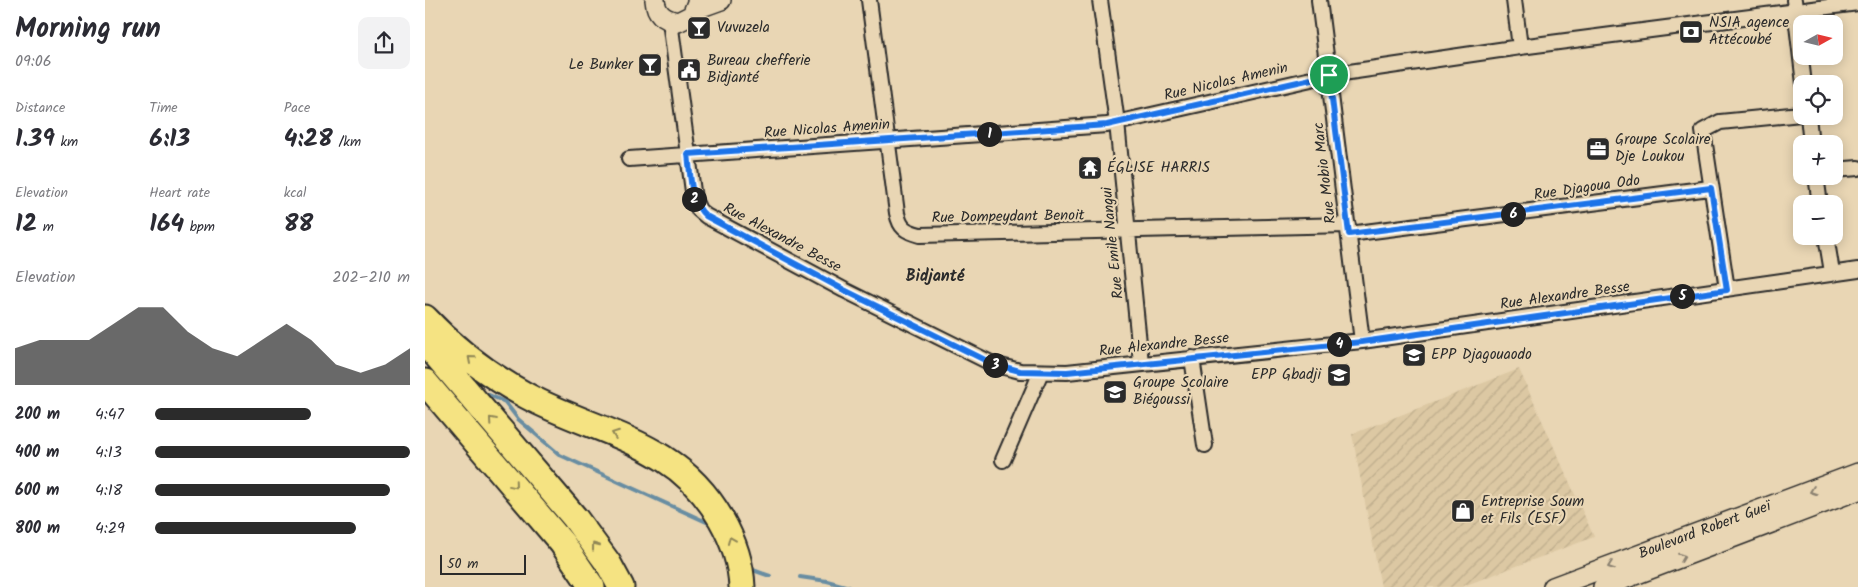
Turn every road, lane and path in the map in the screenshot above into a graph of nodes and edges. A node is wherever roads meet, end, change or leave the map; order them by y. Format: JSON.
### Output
{"nodes":[{"id":1,"x":655,"y":0,"type":"edge"},
{"id":2,"x":721,"y":0,"type":"edge"},
{"id":3,"x":869,"y":0,"type":"edge"},
{"id":4,"x":1100,"y":0,"type":"edge"},
{"id":5,"x":1319,"y":0,"type":"edge"},
{"id":6,"x":1514,"y":0,"type":"edge"},
{"id":7,"x":1858,"y":3,"type":"edge"},
{"id":8,"x":697,"y":4,"type":"edge"},
{"id":9,"x":1795,"y":5,"type":"edge"},
{"id":10,"x":670,"y":21,"type":"junction"},
{"id":11,"x":1520,"y":47,"type":"junction"},
{"id":12,"x":1329,"y":75,"type":"junction"},
{"id":13,"x":1803,"y":75,"type":"edge"},
{"id":14,"x":1793,"y":115,"type":"edge"},
{"id":15,"x":1117,"y":123,"type":"junction"},
{"id":16,"x":888,"y":141,"type":"junction"},
{"id":17,"x":688,"y":154,"type":"junction"},
{"id":18,"x":629,"y":159,"type":"dead end"},
{"id":19,"x":1858,"y":168,"type":"edge"},
{"id":20,"x":1843,"y":169,"type":"edge"},
{"id":21,"x":1711,"y":188,"type":"junction"},
{"id":22,"x":1348,"y":230,"type":"junction"},
{"id":23,"x":1128,"y":231,"type":"junction"},
{"id":24,"x":1828,"y":245,"type":"edge"},
{"id":25,"x":1858,"y":270,"type":"edge"},
{"id":26,"x":1832,"y":272,"type":"junction"},
{"id":27,"x":1727,"y":290,"type":"junction"},
{"id":28,"x":425,"y":318,"type":"edge"},
{"id":29,"x":425,"y":342,"type":"edge"},
{"id":30,"x":1362,"y":342,"type":"junction"},
{"id":31,"x":1192,"y":358,"type":"junction"},
{"id":32,"x":1141,"y":363,"type":"junction"},
{"id":33,"x":1041,"y":372,"type":"junction"},
{"id":34,"x":425,"y":382,"type":"edge"},
{"id":35,"x":1205,"y":445,"type":"dead end"},
{"id":36,"x":1003,"y":460,"type":"dead end"},
{"id":37,"x":1858,"y":473,"type":"edge"},
{"id":38,"x":1858,"y":490,"type":"edge"},
{"id":39,"x":592,"y":587,"type":"edge"},
{"id":40,"x":621,"y":587,"type":"edge"},
{"id":41,"x":742,"y":587,"type":"edge"},
{"id":42,"x":1553,"y":587,"type":"edge"},
{"id":43,"x":1603,"y":587,"type":"edge"}],
"edges":[{"from":1,"to":10,"type":"main road"},
{"from":2,"to":8,"type":"main road"},
{"from":3,"to":16,"type":"street","name":"Rue Dompeydant Benoit"},
{"from":4,"to":15,"type":"street","name":"Rue Emile Nangui"},
{"from":5,"to":12,"type":"street","name":"Rue Mobio Marc"},
{"from":6,"to":11,"type":"street"},
{"from":7,"to":9,"type":"street","name":"Rue Nicolas Amenin"},
{"from":8,"to":10,"type":"main road"},
{"from":9,"to":11,"type":"street","name":"Rue Nicolas Amenin"},
{"from":9,"to":13,"type":"street"},
{"from":10,"to":17,"type":"street","name":"Rue Alexandre Besse"},
{"from":11,"to":12,"type":"street","name":"Rue Nicolas Amenin"},
{"from":12,"to":15,"type":"street","name":"Rue Nicolas Amenin"},
{"from":12,"to":22,"type":"street","name":"Rue Mobio Marc"},
{"from":14,"to":21,"type":"street"},
{"from":15,"to":16,"type":"street","name":"Rue Nicolas Amenin"},
{"from":15,"to":23,"type":"street","name":"Rue Emile Nangui"},
{"from":16,"to":17,"type":"street","name":"Rue Nicolas Amenin"},
{"from":16,"to":23,"type":"street","name":"Rue Dompeydant Benoit"},
{"from":17,"to":18,"type":"street","name":"Rue Nicolas Amenin"},
{"from":17,"to":33,"type":"street","name":"Rue Alexandre Besse"},
{"from":19,"to":20,"type":"street"},
{"from":21,"to":22,"type":"street","name":"Rue Djagoua Odo"},
{"from":21,"to":27,"type":"street"},
{"from":22,"to":23,"type":"street","name":"Rue Dompeydant Benoit"},
{"from":22,"to":30,"type":"street","name":"Rue Mobio Marc"},
{"from":23,"to":32,"type":"street","name":"Rue Emile Nangui"},
{"from":24,"to":26,"type":"street"},
{"from":25,"to":26,"type":"street","name":"Rue Alexandre Besse"},
{"from":26,"to":27,"type":"street","name":"Rue Alexandre Besse"},
{"from":27,"to":30,"type":"street","name":"Rue Alexandre Besse"},
{"from":41,"to":28,"type":"highway","one_way":true},
{"from":40,"to":29,"type":"highway","one_way":true},
{"from":30,"to":31,"type":"street","name":"Rue Alexandre Besse"},
{"from":31,"to":32,"type":"street","name":"Rue Alexandre Besse"},
{"from":31,"to":35,"type":"street"},
{"from":32,"to":33,"type":"street","name":"Rue Alexandre Besse"},
{"from":33,"to":36,"type":"street"},
{"from":34,"to":39,"type":"highway","one_way":true},
{"from":37,"to":42,"type":"main road","name":"Boulevard Robert Gueï","one_way":true},
{"from":43,"to":38,"type":"main road","name":"Boulevard Robert Gueï","one_way":true}]}
